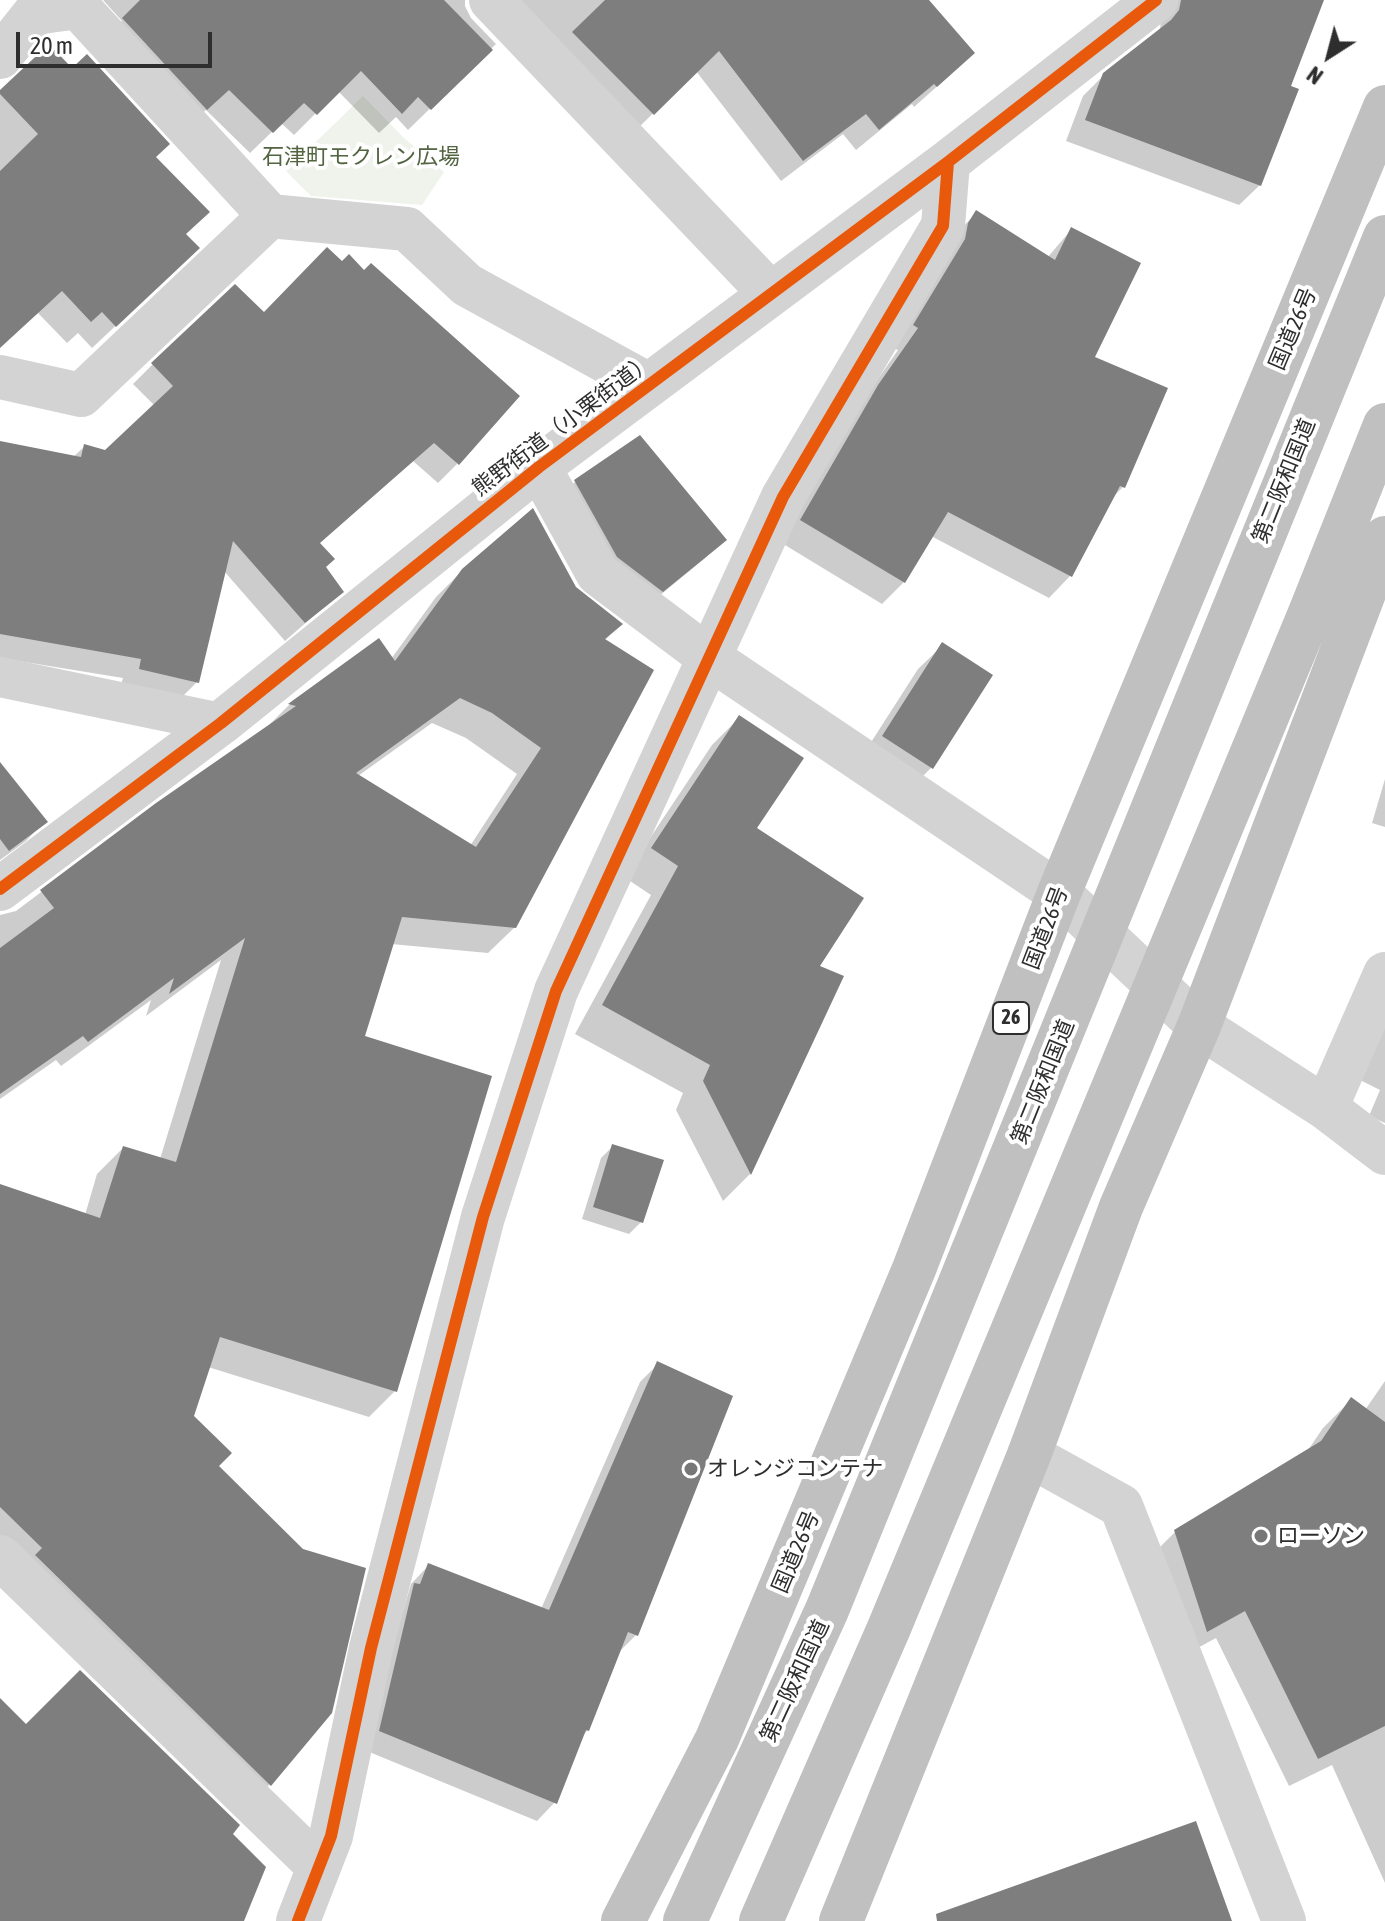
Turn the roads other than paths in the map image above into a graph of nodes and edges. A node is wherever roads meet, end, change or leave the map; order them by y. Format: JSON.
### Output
{"nodes":[{"id":1,"x":491,"y":0,"type":"edge"},
{"id":2,"x":1144,"y":3,"type":"edge"},
{"id":3,"x":0,"y":57,"type":"edge"},
{"id":4,"x":1385,"y":107,"type":"edge"},
{"id":5,"x":948,"y":162,"type":"junction"},
{"id":6,"x":270,"y":216,"type":"junction"},
{"id":7,"x":1385,"y":237,"type":"edge"},
{"id":8,"x":770,"y":293,"type":"junction"},
{"id":9,"x":0,"y":377,"type":"edge"},
{"id":10,"x":649,"y":385,"type":"junction"},
{"id":11,"x":1385,"y":425,"type":"edge"},
{"id":12,"x":539,"y":467,"type":"junction"},
{"id":13,"x":1385,"y":538,"type":"edge"},
{"id":14,"x":711,"y":659,"type":"junction"},
{"id":15,"x":0,"y":677,"type":"edge"},
{"id":16,"x":221,"y":723,"type":"junction"},
{"id":17,"x":0,"y":889,"type":"edge"},
{"id":18,"x":1059,"y":893,"type":"junction"},
{"id":19,"x":1385,"y":974,"type":"edge"},
{"id":20,"x":1199,"y":1026,"type":"junction"},
{"id":21,"x":1326,"y":1108,"type":"junction"},
{"id":22,"x":1385,"y":1153,"type":"edge"},
{"id":23,"x":1029,"y":1455,"type":"junction"},
{"id":24,"x":0,"y":1557,"type":"edge"},
{"id":25,"x":319,"y":1867,"type":"junction"},
{"id":26,"x":298,"y":1921,"type":"edge"},
{"id":27,"x":623,"y":1921,"type":"edge"},
{"id":28,"x":685,"y":1921,"type":"edge"},
{"id":29,"x":761,"y":1921,"type":"edge"},
{"id":30,"x":841,"y":1921,"type":"edge"},
{"id":31,"x":1284,"y":1921,"type":"edge"}],
"edges":[{"from":1,"to":8,"type":"street"},
{"from":2,"to":5,"type":"street","name":"熊野街道（小栗街道）"},
{"from":3,"to":6,"type":"street"},
{"from":4,"to":18,"type":"highway","name":"国道26号","number":"26"},
{"from":5,"to":8,"type":"street","name":"熊野街道（小栗街道）"},
{"from":5,"to":14,"type":"street"},
{"from":6,"to":9,"type":"street"},
{"from":6,"to":10,"type":"street"},
{"from":7,"to":28,"type":"highway","name":"第二阪和国道","number":"26"},
{"from":8,"to":10,"type":"street","name":"熊野街道（小栗街道）"},
{"from":10,"to":12,"type":"street","name":"熊野街道（小栗街道）"},
{"from":11,"to":29,"type":"highway"},
{"from":12,"to":14,"type":"street"},
{"from":12,"to":16,"type":"street","name":"熊野街道（小栗街道）"},
{"from":13,"to":20,"type":"highway"},
{"from":14,"to":18,"type":"street"},
{"from":14,"to":25,"type":"street"},
{"from":15,"to":16,"type":"lane"},
{"from":16,"to":17,"type":"street","name":"熊野街道（小栗街道）"},
{"from":18,"to":20,"type":"street"},
{"from":18,"to":27,"type":"highway","name":"国道26号","number":"26"},
{"from":19,"to":21,"type":"street"},
{"from":20,"to":21,"type":"street"},
{"from":20,"to":23,"type":"highway"},
{"from":21,"to":22,"type":"street"},
{"from":23,"to":30,"type":"highway"},
{"from":23,"to":31,"type":"street"},
{"from":24,"to":25,"type":"street"},
{"from":25,"to":26,"type":"street"}]}
